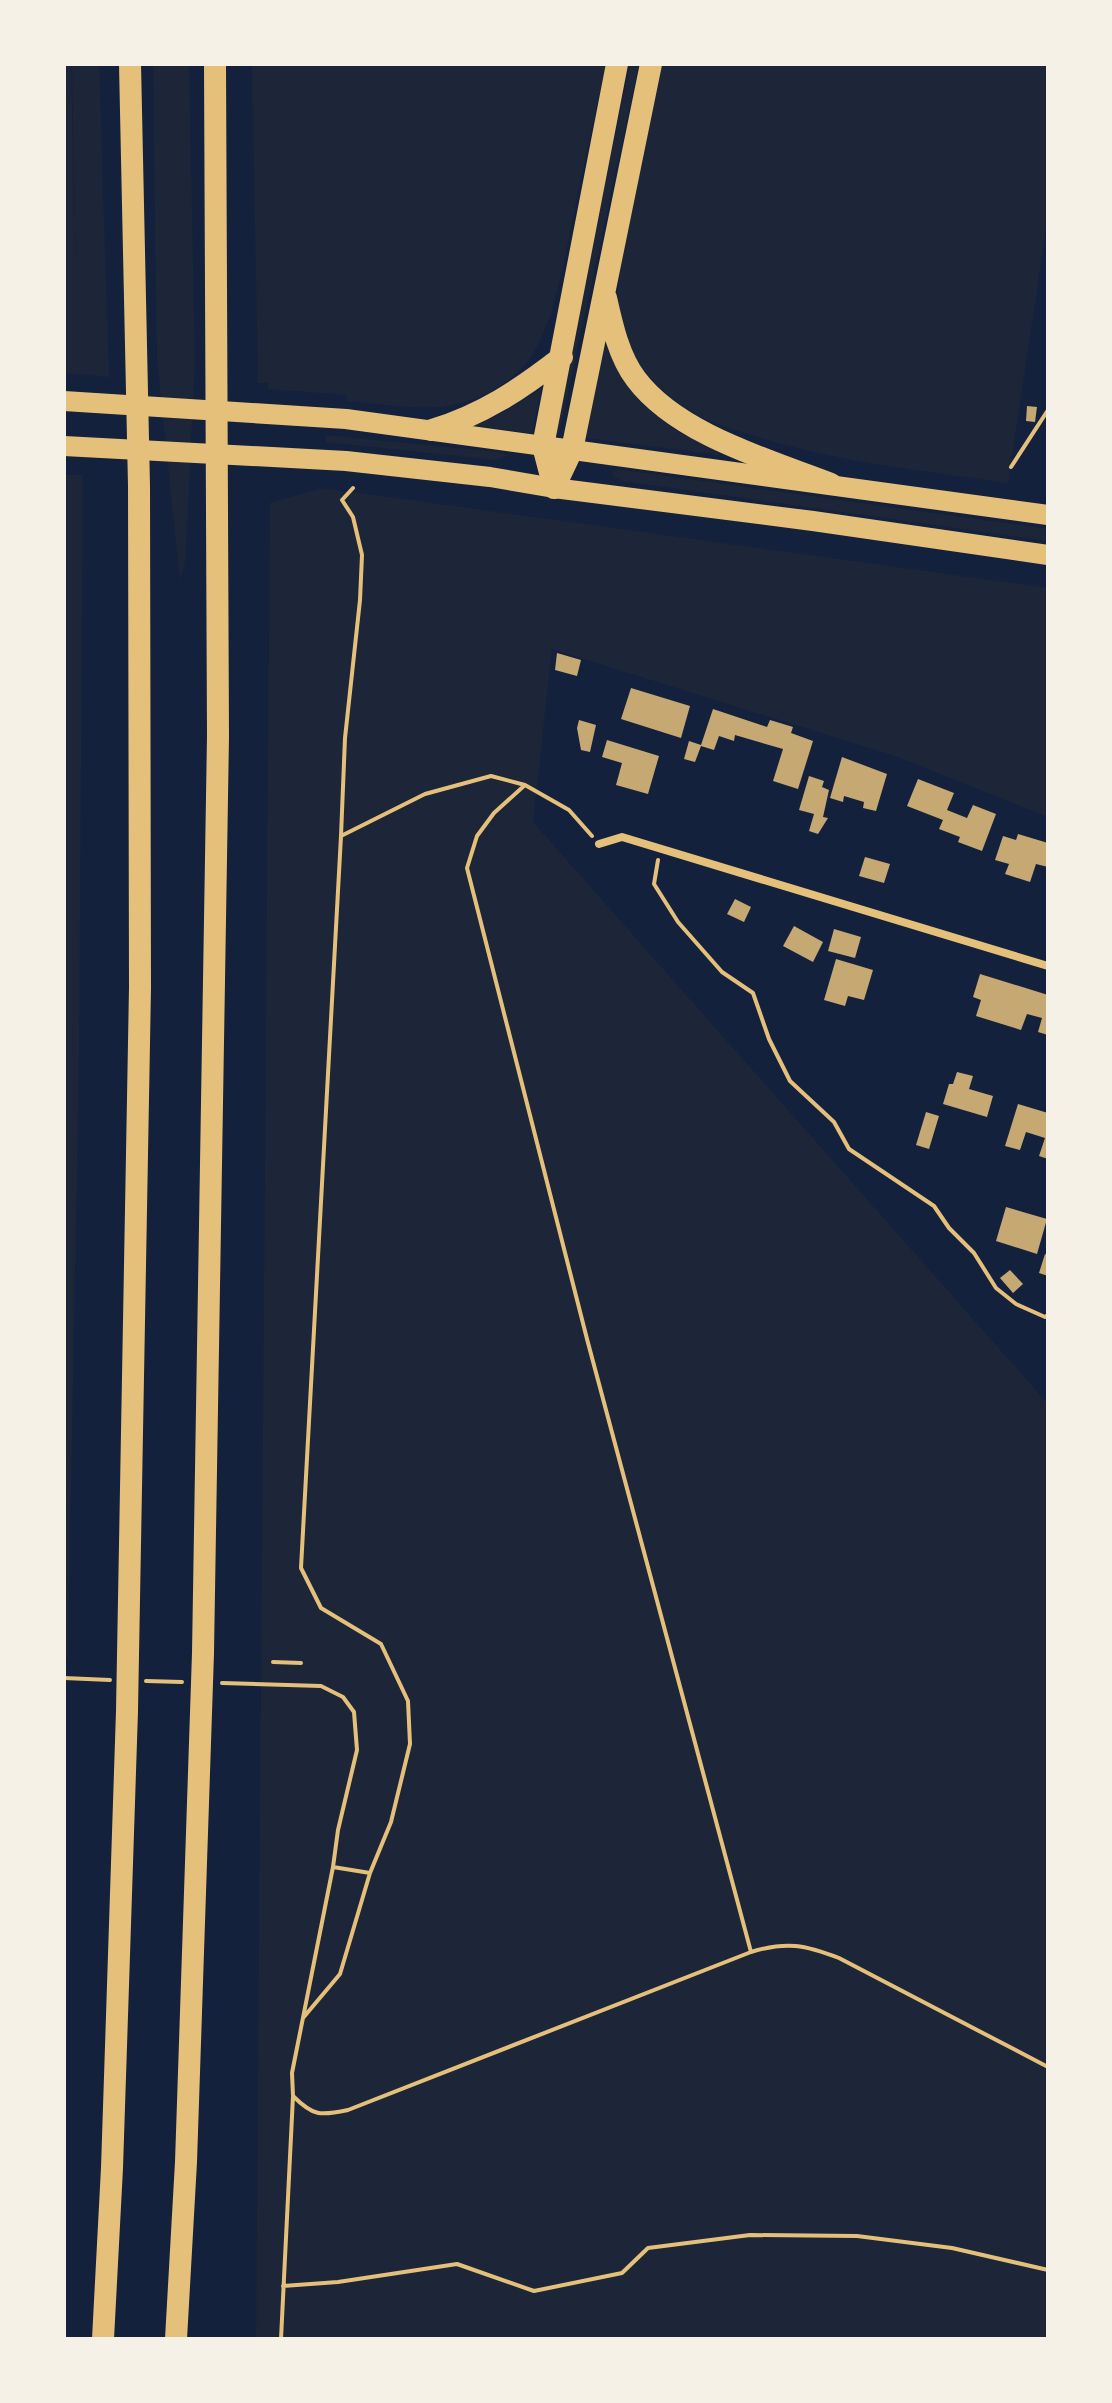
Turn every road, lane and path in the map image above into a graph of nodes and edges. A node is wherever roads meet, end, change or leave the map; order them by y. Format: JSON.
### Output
{"nodes":[{"id":1,"x":130,"y":64,"type":"edge"},
{"id":2,"x":215,"y":64,"type":"edge"},
{"id":3,"x":617,"y":64,"type":"edge"},
{"id":4,"x":651,"y":64,"type":"edge"},
{"id":5,"x":604,"y":292,"type":"junction"},
{"id":6,"x":562,"y":357,"type":"junction"},
{"id":7,"x":64,"y":401,"type":"edge"},
{"id":8,"x":1048,"y":410,"type":"edge"},
{"id":9,"x":432,"y":430,"type":"junction"},
{"id":10,"x":64,"y":446,"type":"edge"},
{"id":11,"x":543,"y":446,"type":"junction"},
{"id":12,"x":572,"y":450,"type":"junction"},
{"id":13,"x":1011,"y":467,"type":"dead end"},
{"id":14,"x":831,"y":484,"type":"junction"},
{"id":15,"x":353,"y":488,"type":"dead end"},
{"id":16,"x":554,"y":488,"type":"junction"},
{"id":17,"x":1048,"y":515,"type":"edge"},
{"id":18,"x":1048,"y":555,"type":"edge"},
{"id":19,"x":525,"y":785,"type":"junction"},
{"id":20,"x":341,"y":836,"type":"junction"},
{"id":21,"x":599,"y":844,"type":"joint"},
{"id":22,"x":659,"y":848,"type":"junction"},
{"id":23,"x":1048,"y":966,"type":"edge"},
{"id":24,"x":1048,"y":1315,"type":"edge"},
{"id":25,"x":273,"y":1662,"type":"dead end"},
{"id":26,"x":301,"y":1663,"type":"dead end"},
{"id":27,"x":301,"y":1686,"type":"dead end"},
{"id":28,"x":333,"y":1867,"type":"junction"},
{"id":29,"x":370,"y":1873,"type":"junction"},
{"id":30,"x":751,"y":1952,"type":"junction"},
{"id":31,"x":302,"y":2020,"type":"junction"},
{"id":32,"x":1048,"y":2067,"type":"edge"},
{"id":33,"x":293,"y":2096,"type":"junction"},
{"id":34,"x":1048,"y":2270,"type":"edge"},
{"id":35,"x":283,"y":2286,"type":"junction"},
{"id":36,"x":103,"y":2339,"type":"edge"},
{"id":37,"x":176,"y":2339,"type":"edge"},
{"id":38,"x":281,"y":2339,"type":"edge"}],
"edges":[{"from":1,"to":36,"type":"highway"},
{"from":2,"to":37,"type":"highway"},
{"from":3,"to":6,"type":"highway"},
{"from":4,"to":5,"type":"highway"},
{"from":5,"to":12,"type":"highway"},
{"from":5,"to":14,"type":"highway"},
{"from":6,"to":9,"type":"highway"},
{"from":6,"to":11,"type":"highway"},
{"from":7,"to":9,"type":"main road"},
{"from":8,"to":13,"type":"path"},
{"from":9,"to":11,"type":"main road"},
{"from":10,"to":16,"type":"main road"},
{"from":11,"to":12,"type":"main road"},
{"from":11,"to":16,"type":"highway"},
{"from":12,"to":14,"type":"main road"},
{"from":12,"to":16,"type":"highway"},
{"from":14,"to":17,"type":"main road"},
{"from":15,"to":20,"type":"path"},
{"from":16,"to":18,"type":"main road"},
{"from":19,"to":20,"type":"path"},
{"from":19,"to":21,"type":"path"},
{"from":19,"to":30,"type":"path"},
{"from":20,"to":29,"type":"path"},
{"from":21,"to":22,"type":"street"},
{"from":22,"to":23,"type":"street"},
{"from":22,"to":24,"type":"path"},
{"from":25,"to":26,"type":"path"},
{"from":27,"to":28,"type":"path"},
{"from":28,"to":29,"type":"path"},
{"from":28,"to":31,"type":"path"},
{"from":29,"to":31,"type":"path"},
{"from":30,"to":32,"type":"path"},
{"from":30,"to":33,"type":"path"},
{"from":31,"to":33,"type":"path"},
{"from":33,"to":35,"type":"path"},
{"from":34,"to":35,"type":"path"},
{"from":35,"to":38,"type":"path"}]}
